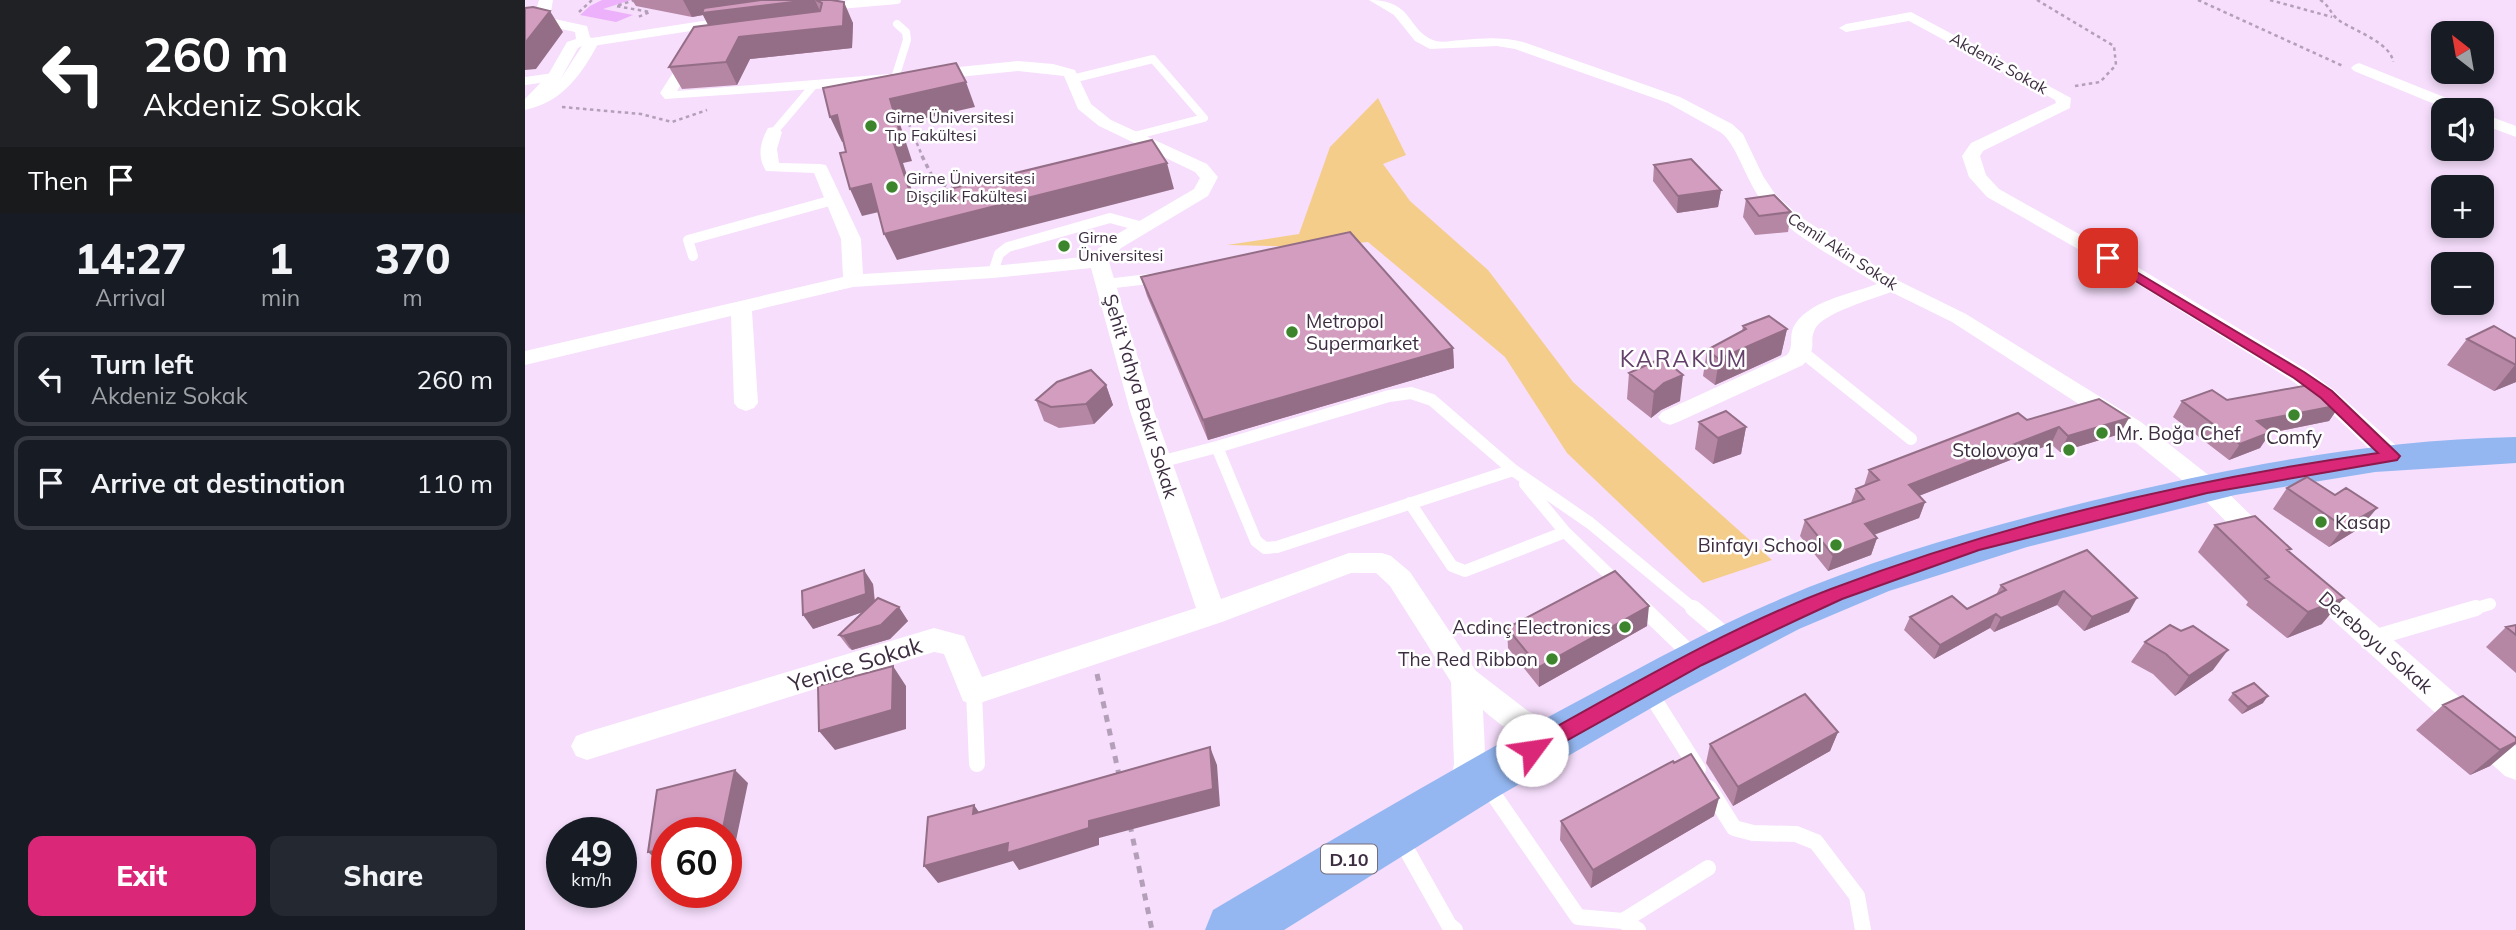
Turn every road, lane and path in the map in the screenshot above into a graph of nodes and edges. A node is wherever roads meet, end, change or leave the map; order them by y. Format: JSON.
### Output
{"nodes":[{"id":1,"x":546,"y":0,"type":"edge"},
{"id":2,"x":589,"y":0,"type":"edge"},
{"id":3,"x":635,"y":0,"type":"edge"},
{"id":4,"x":897,"y":0,"type":"edge"},
{"id":5,"x":1376,"y":0,"type":"edge"},
{"id":6,"x":2038,"y":0,"type":"edge"},
{"id":7,"x":2197,"y":0,"type":"edge"},
{"id":8,"x":2270,"y":0,"type":"edge"},
{"id":9,"x":2320,"y":0,"type":"edge"},
{"id":10,"x":824,"y":6,"type":"edge"},
{"id":11,"x":586,"y":18,"type":"dead end"},
{"id":12,"x":2333,"y":18,"type":"junction"},
{"id":13,"x":630,"y":20,"type":"dead end"},
{"id":14,"x":897,"y":24,"type":"dead end"},
{"id":15,"x":1846,"y":28,"type":"dead end"},
{"id":16,"x":734,"y":29,"type":"joint"},
{"id":17,"x":588,"y":41,"type":"junction"},
{"id":18,"x":2356,"y":69,"type":"junction"},
{"id":19,"x":554,"y":77,"type":"junction"},
{"id":20,"x":893,"y":78,"type":"junction"},
{"id":21,"x":1072,"y":79,"type":"junction"},
{"id":22,"x":525,"y":81,"type":"edge"},
{"id":23,"x":813,"y":86,"type":"junction"},
{"id":24,"x":2063,"y":97,"type":"junction"},
{"id":25,"x":2432,"y":98,"type":"edge"},
{"id":26,"x":527,"y":104,"type":"edge"},
{"id":27,"x":718,"y":106,"type":"dead end"},
{"id":28,"x":2494,"y":123,"type":"edge"},
{"id":29,"x":774,"y":132,"type":"joint"},
{"id":30,"x":2516,"y":132,"type":"edge"},
{"id":31,"x":1135,"y":136,"type":"junction"},
{"id":32,"x":953,"y":189,"type":"edge"},
{"id":33,"x":833,"y":200,"type":"junction"},
{"id":34,"x":1143,"y":227,"type":"junction"},
{"id":35,"x":693,"y":256,"type":"dead end"},
{"id":36,"x":1099,"y":261,"type":"junction"},
{"id":37,"x":993,"y":272,"type":"junction"},
{"id":38,"x":1171,"y":276,"type":"edge"},
{"id":39,"x":853,"y":281,"type":"junction"},
{"id":40,"x":1106,"y":284,"type":"junction"},
{"id":41,"x":1892,"y":285,"type":"junction"},
{"id":42,"x":741,"y":308,"type":"junction"},
{"id":43,"x":1802,"y":352,"type":"junction"},
{"id":44,"x":525,"y":358,"type":"edge"},
{"id":45,"x":746,"y":404,"type":"dead end"},
{"id":46,"x":1670,"y":417,"type":"dead end"},
{"id":47,"x":1911,"y":439,"type":"dead end"},
{"id":48,"x":1217,"y":447,"type":"junction"},
{"id":49,"x":2504,"y":455,"type":"edge"},
{"id":50,"x":2392,"y":456,"type":"junction"},
{"id":51,"x":1160,"y":463,"type":"junction"},
{"id":52,"x":1513,"y":470,"type":"junction"},
{"id":53,"x":2207,"y":487,"type":"junction"},
{"id":54,"x":1410,"y":503,"type":"junction"},
{"id":55,"x":1565,"y":531,"type":"junction"},
{"id":56,"x":2490,"y":604,"type":"dead end"},
{"id":57,"x":1212,"y":614,"type":"junction"},
{"id":58,"x":2373,"y":638,"type":"junction"},
{"id":59,"x":1733,"y":642,"type":"junction"},
{"id":60,"x":1093,"y":653,"type":"junction"},
{"id":61,"x":1696,"y":659,"type":"junction"},
{"id":62,"x":1466,"y":680,"type":"junction"},
{"id":63,"x":1646,"y":687,"type":"junction"},
{"id":64,"x":974,"y":692,"type":"junction"},
{"id":65,"x":1552,"y":738,"type":"junction"},
{"id":66,"x":587,"y":746,"type":"dead end"},
{"id":67,"x":977,"y":764,"type":"dead end"},
{"id":68,"x":2516,"y":766,"type":"edge"},
{"id":69,"x":1474,"y":784,"type":"junction"},
{"id":70,"x":1121,"y":785,"type":"edge"},
{"id":71,"x":1127,"y":811,"type":"edge"},
{"id":72,"x":1395,"y":830,"type":"junction"},
{"id":73,"x":1708,"y":868,"type":"dead end"},
{"id":74,"x":1630,"y":925,"type":"edge"},
{"id":75,"x":1152,"y":930,"type":"edge"},
{"id":76,"x":1233,"y":930,"type":"edge"},
{"id":77,"x":1455,"y":930,"type":"edge"},
{"id":78,"x":1863,"y":930,"type":"edge"}],
"edges":[{"from":1,"to":17,"type":"street"},
{"from":2,"to":11,"type":"path"},
{"from":3,"to":13,"type":"path"},
{"from":4,"to":10,"type":"lane"},
{"from":5,"to":41,"type":"street","name":"Cemil Akin Sokak"},
{"from":6,"to":24,"type":"path"},
{"from":7,"to":18,"type":"path"},
{"from":8,"to":12,"type":"path"},
{"from":9,"to":12,"type":"path"},
{"from":12,"to":18,"type":"path"},
{"from":14,"to":20,"type":"lane"},
{"from":15,"to":24,"type":"street","name":"Akdeniz Sokak"},
{"from":16,"to":17,"type":"lane"},
{"from":16,"to":23,"type":"street"},
{"from":17,"to":19,"type":"street"},
{"from":17,"to":26,"type":"street"},
{"from":18,"to":25,"type":"street"},
{"from":19,"to":22,"type":"lane"},
{"from":19,"to":26,"type":"street"},
{"from":20,"to":21,"type":"street"},
{"from":20,"to":23,"type":"street"},
{"from":20,"to":32,"type":"path"},
{"from":21,"to":31,"type":"street"},
{"from":21,"to":31,"type":"lane"},
{"from":23,"to":29,"type":"lane"},
{"from":24,"to":50,"type":"street","name":"Akdeniz Sokak"},
{"from":26,"to":27,"type":"path"},
{"from":28,"to":30,"type":"street"},
{"from":29,"to":33,"type":"street"},
{"from":31,"to":34,"type":"street"},
{"from":33,"to":35,"type":"lane"},
{"from":33,"to":39,"type":"street"},
{"from":34,"to":36,"type":"street"},
{"from":34,"to":37,"type":"lane"},
{"from":36,"to":37,"type":"street"},
{"from":36,"to":40,"type":"street","name":"Şehit Yahya Bakır Sokak"},
{"from":37,"to":39,"type":"street"},
{"from":38,"to":40,"type":"lane"},
{"from":39,"to":42,"type":"street"},
{"from":40,"to":51,"type":"street","name":"Şehit Yahya Bakır Sokak"},
{"from":41,"to":43,"type":"street"},
{"from":41,"to":53,"type":"street","name":"Cemil Akin Sokak"},
{"from":42,"to":44,"type":"street"},
{"from":42,"to":45,"type":"street"},
{"from":43,"to":46,"type":"street"},
{"from":43,"to":47,"type":"lane"},
{"from":48,"to":51,"type":"lane"},
{"from":48,"to":52,"type":"lane"},
{"from":48,"to":54,"type":"lane"},
{"from":49,"to":50,"type":"main road","number":"D.10"},
{"from":50,"to":53,"type":"main road","number":"D.10"},
{"from":51,"to":57,"type":"street","name":"Şehit Yahya Bakır Sokak"},
{"from":52,"to":54,"type":"lane"},
{"from":52,"to":55,"type":"lane"},
{"from":52,"to":59,"type":"lane"},
{"from":53,"to":58,"type":"street","name":"Dereboyu Sokak"},
{"from":53,"to":59,"type":"main road","number":"D.10"},
{"from":54,"to":55,"type":"lane"},
{"from":55,"to":61,"type":"lane"},
{"from":56,"to":58,"type":"lane"},
{"from":57,"to":60,"type":"street"},
{"from":57,"to":62,"type":"street"},
{"from":58,"to":68,"type":"street","name":"Dereboyu Sokak"},
{"from":59,"to":61,"type":"main road","number":"D.10"},
{"from":60,"to":64,"type":"street"},
{"from":60,"to":70,"type":"path"},
{"from":61,"to":63,"type":"main road","number":"D.10"},
{"from":62,"to":65,"type":"street"},
{"from":62,"to":69,"type":"street"},
{"from":63,"to":65,"type":"main road","number":"D.10"},
{"from":63,"to":78,"type":"lane"},
{"from":64,"to":66,"type":"street","name":"Yenice Sokak"},
{"from":64,"to":67,"type":"lane"},
{"from":65,"to":69,"type":"main road","number":"D.10"},
{"from":69,"to":72,"type":"main road","number":"D.10"},
{"from":69,"to":74,"type":"lane"},
{"from":71,"to":75,"type":"path"},
{"from":72,"to":76,"type":"main road","number":"D.10"},
{"from":72,"to":77,"type":"lane"},
{"from":73,"to":74,"type":"lane"}]}
